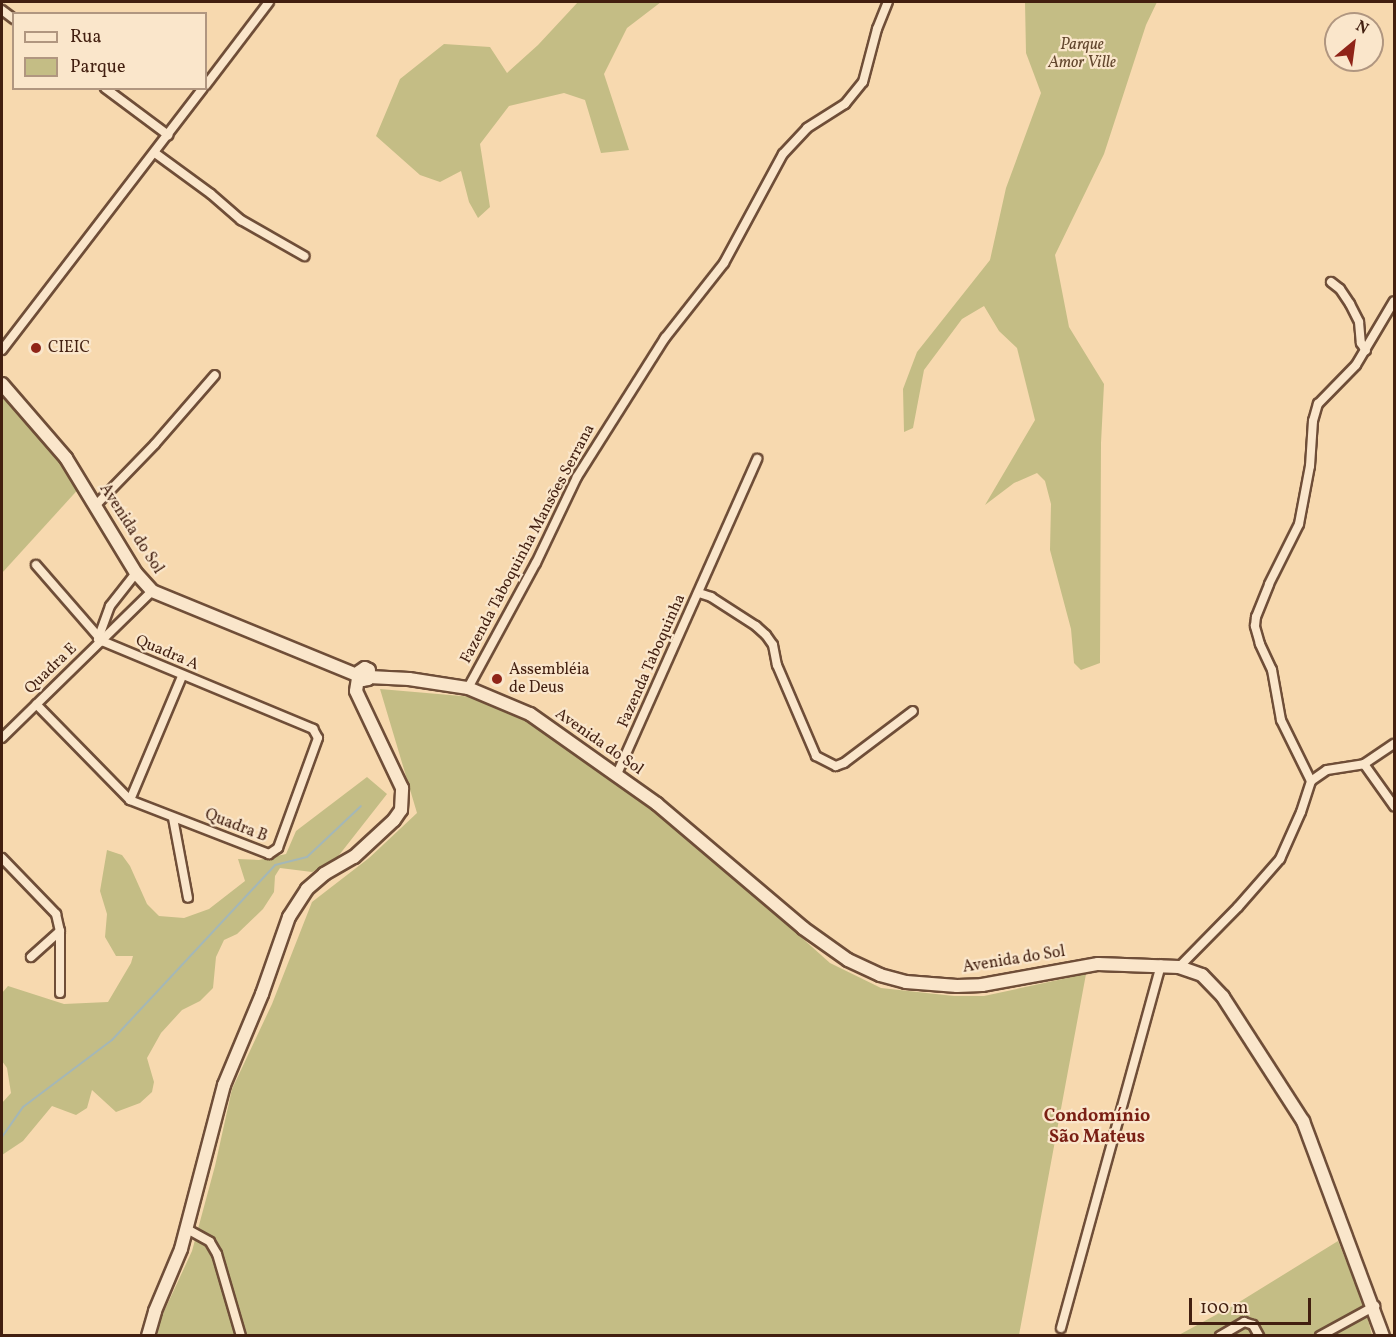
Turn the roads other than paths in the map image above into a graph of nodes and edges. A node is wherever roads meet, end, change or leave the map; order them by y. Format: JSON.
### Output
{"nodes":[{"id":1,"x":269,"y":2,"type":"edge"},
{"id":2,"x":888,"y":2,"type":"edge"},
{"id":3,"x":207,"y":83,"type":"edge"},
{"id":4,"x":108,"y":90,"type":"edge"},
{"id":5,"x":202,"y":90,"type":"edge"},
{"id":6,"x":168,"y":135,"type":"junction"},
{"id":7,"x":155,"y":153,"type":"junction"},
{"id":8,"x":304,"y":256,"type":"dead end"},
{"id":9,"x":1331,"y":282,"type":"dead end"},
{"id":10,"x":1395,"y":302,"type":"edge"},
{"id":11,"x":2,"y":350,"type":"edge"},
{"id":12,"x":1366,"y":351,"type":"junction"},
{"id":13,"x":215,"y":375,"type":"dead end"},
{"id":14,"x":2,"y":384,"type":"edge"},
{"id":15,"x":757,"y":459,"type":"dead end"},
{"id":16,"x":95,"y":506,"type":"junction"},
{"id":17,"x":36,"y":565,"type":"dead end"},
{"id":18,"x":136,"y":573,"type":"junction"},
{"id":19,"x":152,"y":591,"type":"junction"},
{"id":20,"x":699,"y":593,"type":"junction"},
{"id":21,"x":99,"y":641,"type":"junction"},
{"id":22,"x":364,"y":675,"type":"junction"},
{"id":23,"x":182,"y":676,"type":"junction"},
{"id":24,"x":468,"y":688,"type":"junction"},
{"id":25,"x":36,"y":704,"type":"junction"},
{"id":26,"x":913,"y":711,"type":"dead end"},
{"id":27,"x":2,"y":723,"type":"edge"},
{"id":28,"x":313,"y":729,"type":"joint"},
{"id":29,"x":9,"y":731,"type":"junction"},
{"id":30,"x":2,"y":738,"type":"edge"},
{"id":31,"x":1395,"y":744,"type":"edge"},
{"id":32,"x":1364,"y":764,"type":"junction"},
{"id":33,"x":617,"y":774,"type":"junction"},
{"id":34,"x":1311,"y":781,"type":"junction"},
{"id":35,"x":130,"y":801,"type":"junction"},
{"id":36,"x":1395,"y":807,"type":"edge"},
{"id":37,"x":173,"y":818,"type":"junction"},
{"id":38,"x":2,"y":858,"type":"edge"},
{"id":39,"x":188,"y":898,"type":"dead end"},
{"id":40,"x":60,"y":931,"type":"junction"},
{"id":41,"x":31,"y":957,"type":"dead end"},
{"id":42,"x":1161,"y":965,"type":"junction"},
{"id":43,"x":1179,"y":967,"type":"junction"},
{"id":44,"x":60,"y":993,"type":"dead end"},
{"id":45,"x":187,"y":1229,"type":"junction"},
{"id":46,"x":1375,"y":1306,"type":"junction"},
{"id":47,"x":1061,"y":1328,"type":"dead end"},
{"id":48,"x":148,"y":1335,"type":"edge"},
{"id":49,"x":241,"y":1335,"type":"edge"},
{"id":50,"x":1220,"y":1335,"type":"edge"},
{"id":51,"x":1259,"y":1335,"type":"edge"},
{"id":52,"x":1320,"y":1335,"type":"edge"},
{"id":53,"x":1383,"y":1335,"type":"edge"}],
"edges":[{"from":1,"to":3,"type":"street"},
{"from":2,"to":24,"type":"street","name":"Fazenda Taboquinha Mansões Serrana"},
{"from":4,"to":6,"type":"street"},
{"from":5,"to":6,"type":"street"},
{"from":6,"to":7,"type":"street"},
{"from":7,"to":8,"type":"street"},
{"from":7,"to":11,"type":"street"},
{"from":9,"to":12,"type":"street"},
{"from":10,"to":12,"type":"street"},
{"from":12,"to":34,"type":"street"},
{"from":13,"to":16,"type":"street"},
{"from":14,"to":16,"type":"street","name":"Avenida do Sol"},
{"from":15,"to":20,"type":"street","name":"Fazenda Taboquinha"},
{"from":16,"to":18,"type":"street","name":"Avenida do Sol"},
{"from":17,"to":21,"type":"street","name":"Quadra A"},
{"from":18,"to":19,"type":"street","name":"Avenida do Sol"},
{"from":18,"to":21,"type":"street"},
{"from":19,"to":21,"type":"street","name":"Quadra E"},
{"from":19,"to":22,"type":"street","name":"Avenida do Sol"},
{"from":20,"to":26,"type":"street","name":"Fazenda Taboquinha"},
{"from":20,"to":33,"type":"street","name":"Fazenda Taboquinha"},
{"from":21,"to":23,"type":"street","name":"Quadra A"},
{"from":21,"to":25,"type":"street","name":"Quadra E"},
{"from":22,"to":24,"type":"street","name":"Avenida do Sol"},
{"from":22,"to":45,"type":"street"},
{"from":23,"to":28,"type":"street","name":"Quadra A"},
{"from":23,"to":35,"type":"street"},
{"from":24,"to":33,"type":"street","name":"Avenida do Sol"},
{"from":25,"to":29,"type":"street","name":"Quadra E"},
{"from":25,"to":35,"type":"street","name":"Quadra B"},
{"from":27,"to":29,"type":"street"},
{"from":28,"to":37,"type":"street","name":"Quadra B"},
{"from":29,"to":30,"type":"street","name":"Quadra E"},
{"from":31,"to":32,"type":"street"},
{"from":32,"to":34,"type":"street"},
{"from":32,"to":36,"type":"street"},
{"from":33,"to":42,"type":"street","name":"Avenida do Sol"},
{"from":34,"to":43,"type":"street"},
{"from":35,"to":37,"type":"street","name":"Quadra B"},
{"from":37,"to":39,"type":"street"},
{"from":38,"to":40,"type":"street"},
{"from":40,"to":41,"type":"street"},
{"from":40,"to":44,"type":"street"},
{"from":42,"to":43,"type":"street","name":"Avenida do Sol"},
{"from":42,"to":47,"type":"street"},
{"from":43,"to":46,"type":"street","name":"Avenida do Sol"},
{"from":45,"to":48,"type":"street"},
{"from":45,"to":49,"type":"street"},
{"from":46,"to":52,"type":"street"},
{"from":46,"to":53,"type":"street","name":"Avenida do Sol"},
{"from":50,"to":51,"type":"street"}]}
